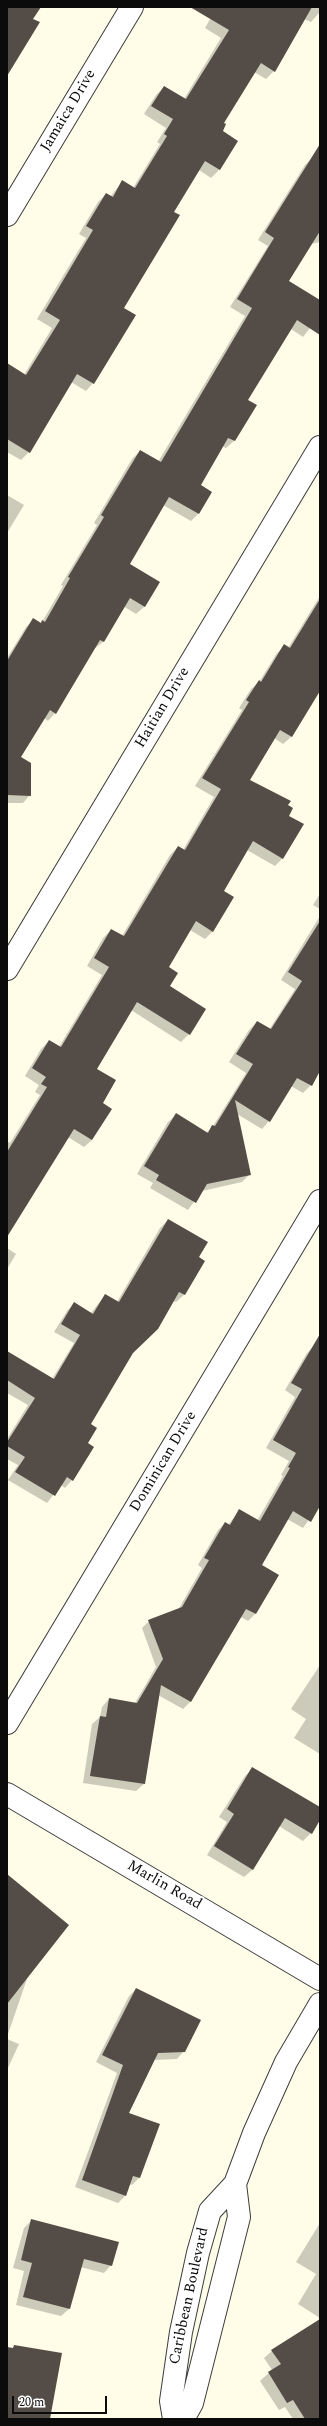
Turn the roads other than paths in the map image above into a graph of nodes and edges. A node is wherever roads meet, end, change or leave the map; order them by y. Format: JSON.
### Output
{"nodes":[{"id":1,"x":132,"y":7,"type":"edge"},
{"id":2,"x":7,"y":215,"type":"edge"},
{"id":3,"x":320,"y":447,"type":"edge"},
{"id":4,"x":7,"y":969,"type":"edge"},
{"id":5,"x":320,"y":1201,"type":"edge"},
{"id":6,"x":7,"y":1723,"type":"edge"},
{"id":7,"x":7,"y":1794,"type":"edge"},
{"id":8,"x":320,"y":1979,"type":"edge"},
{"id":9,"x":320,"y":2004,"type":"edge"},
{"id":10,"x":235,"y":2184,"type":"junction"},
{"id":11,"x":174,"y":2419,"type":"edge"},
{"id":12,"x":182,"y":2419,"type":"edge"}],
"edges":[{"from":1,"to":2,"type":"street","name":"Jamaica Drive"},
{"from":3,"to":4,"type":"street","name":"Haitian Drive"},
{"from":5,"to":6,"type":"street","name":"Dominican Drive"},
{"from":7,"to":8,"type":"street","name":"Marlin Road"},
{"from":9,"to":10,"type":"street","name":"Caribbean Boulevard"},
{"from":10,"to":11,"type":"street","name":"Caribbean Boulevard"},
{"from":10,"to":12,"type":"street","name":"Caribbean Boulevard"}]}
